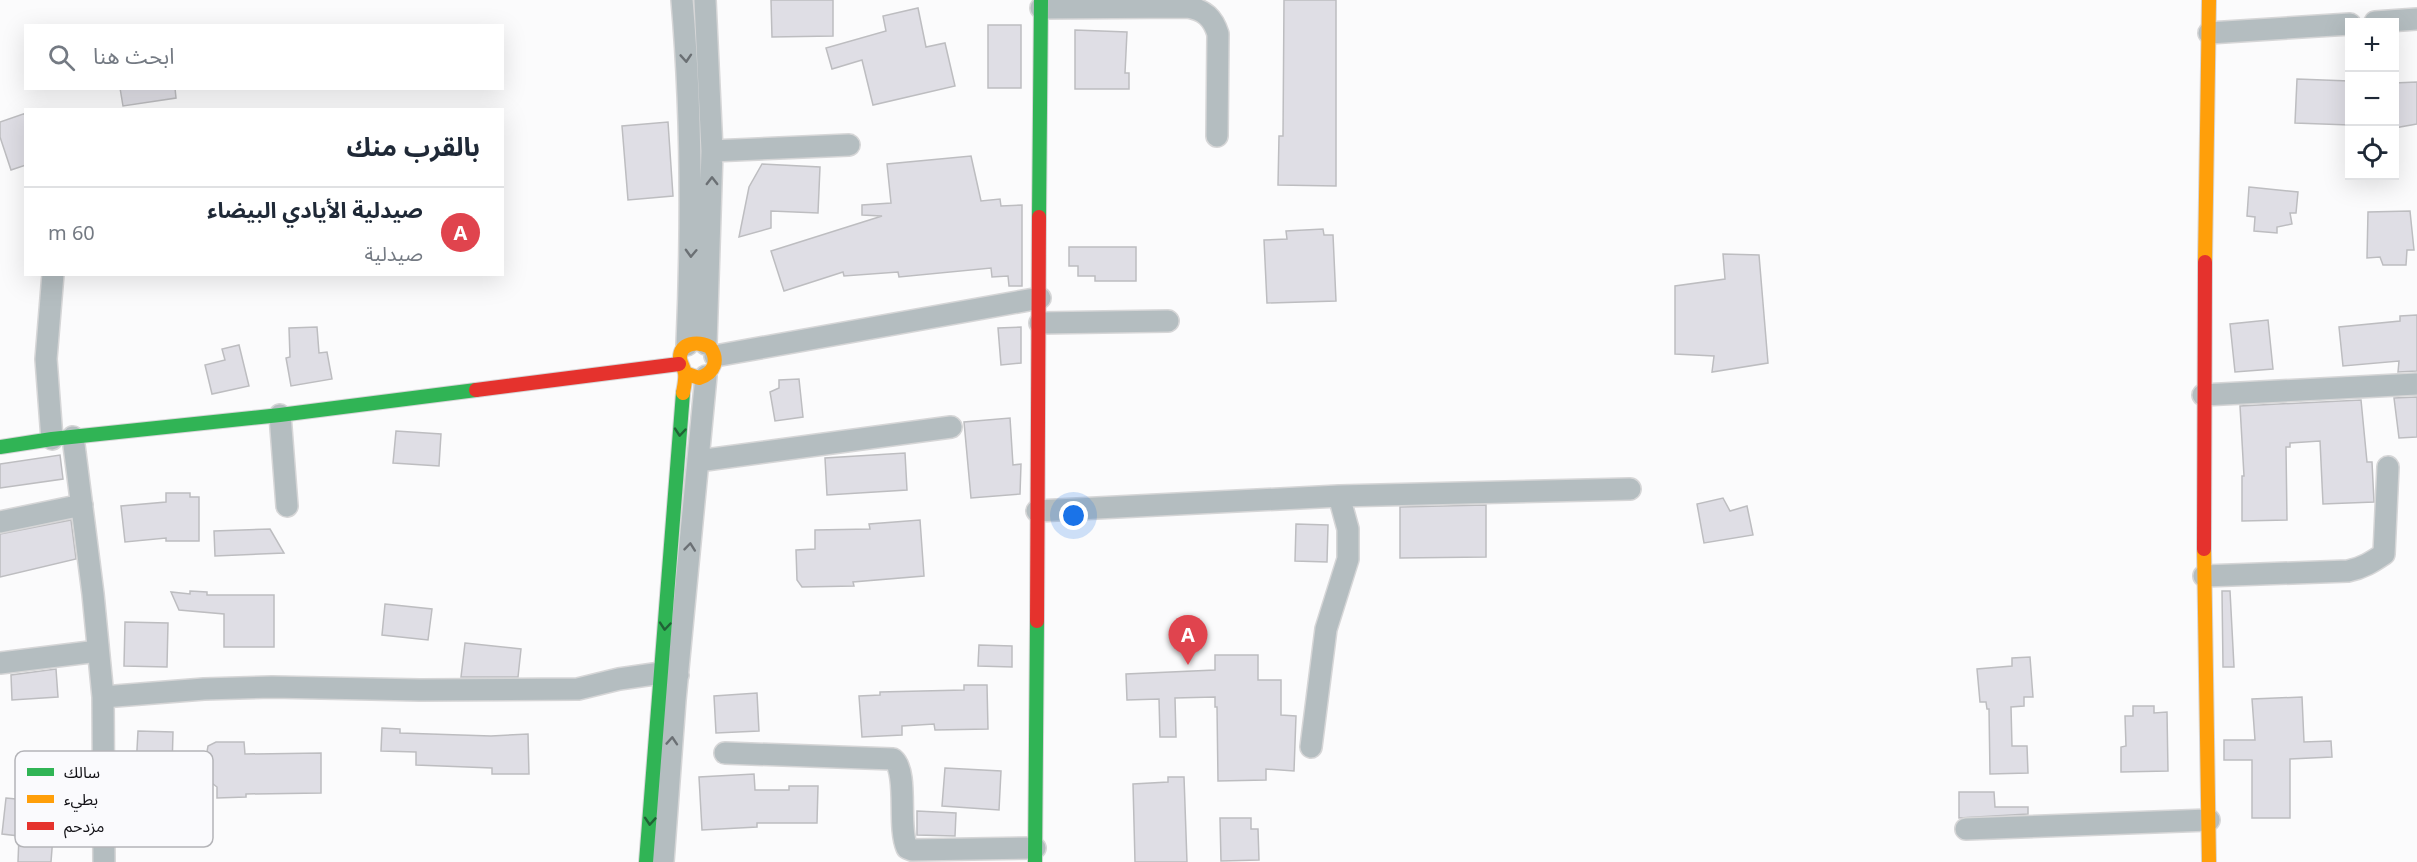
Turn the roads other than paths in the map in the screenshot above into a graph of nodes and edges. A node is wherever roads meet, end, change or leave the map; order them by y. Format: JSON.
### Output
{"nodes":[{"id":1,"x":682,"y":0,"type":"edge"},
{"id":2,"x":705,"y":0,"type":"edge"},
{"id":3,"x":2209,"y":0,"type":"edge"},
{"id":4,"x":1041,"y":4,"type":"edge"},
{"id":5,"x":2417,"y":19,"type":"edge"},
{"id":6,"x":2399,"y":20,"type":"edge"},
{"id":7,"x":2345,"y":24,"type":"edge"},
{"id":8,"x":2209,"y":33,"type":"junction"},
{"id":9,"x":711,"y":101,"type":"junction"},
{"id":10,"x":689,"y":103,"type":"junction"},
{"id":11,"x":1217,"y":136,"type":"dead end"},
{"id":12,"x":849,"y":145,"type":"dead end"},
{"id":13,"x":712,"y":151,"type":"junction"},
{"id":14,"x":53,"y":276,"type":"edge"},
{"id":15,"x":1040,"y":298,"type":"junction"},
{"id":16,"x":1168,"y":321,"type":"dead end"},
{"id":17,"x":1040,"y":322,"type":"junction"},
{"id":18,"x":694,"y":356,"type":"junction"},
{"id":19,"x":706,"y":376,"type":"junction"},
{"id":20,"x":2417,"y":384,"type":"edge"},
{"id":21,"x":2203,"y":395,"type":"junction"},
{"id":22,"x":280,"y":416,"type":"junction"},
{"id":23,"x":951,"y":427,"type":"dead end"},
{"id":24,"x":62,"y":438,"type":"junction"},
{"id":25,"x":0,"y":447,"type":"edge"},
{"id":26,"x":698,"y":461,"type":"junction"},
{"id":27,"x":2388,"y":467,"type":"dead end"},
{"id":28,"x":1630,"y":489,"type":"dead end"},
{"id":29,"x":1339,"y":496,"type":"junction"},
{"id":30,"x":82,"y":505,"type":"junction"},
{"id":31,"x":287,"y":506,"type":"dead end"},
{"id":32,"x":1037,"y":511,"type":"junction"},
{"id":33,"x":0,"y":522,"type":"edge"},
{"id":34,"x":2204,"y":576,"type":"junction"},
{"id":35,"x":98,"y":651,"type":"junction"},
{"id":36,"x":0,"y":663,"type":"edge"},
{"id":37,"x":669,"y":674,"type":"junction"},
{"id":38,"x":103,"y":697,"type":"junction"},
{"id":39,"x":1311,"y":747,"type":"dead end"},
{"id":40,"x":103,"y":751,"type":"edge"},
{"id":41,"x":725,"y":753,"type":"dead end"},
{"id":42,"x":2209,"y":820,"type":"junction"},
{"id":43,"x":1966,"y":829,"type":"dead end"},
{"id":44,"x":104,"y":847,"type":"edge"},
{"id":45,"x":1035,"y":855,"type":"edge"},
{"id":46,"x":104,"y":862,"type":"edge"},
{"id":47,"x":646,"y":862,"type":"edge"},
{"id":48,"x":663,"y":862,"type":"edge"},
{"id":49,"x":2209,"y":862,"type":"edge"}],
"edges":[{"from":1,"to":10,"type":"street","one_way":true},
{"from":2,"to":9,"type":"street"},
{"from":3,"to":8,"type":"street"},
{"from":4,"to":11,"type":"street"},
{"from":4,"to":15,"type":"street"},
{"from":5,"to":6,"type":"street"},
{"from":7,"to":8,"type":"street"},
{"from":8,"to":21,"type":"street"},
{"from":9,"to":10,"type":"street"},
{"from":9,"to":13,"type":"street"},
{"from":10,"to":18,"type":"street","one_way":true},
{"from":12,"to":13,"type":"street"},
{"from":18,"to":13,"type":"street","one_way":true},
{"from":14,"to":24,"type":"street"},
{"from":15,"to":17,"type":"street"},
{"from":15,"to":18,"type":"street"},
{"from":16,"to":17,"type":"street"},
{"from":17,"to":32,"type":"street"},
{"from":18,"to":19,"type":"street"},
{"from":18,"to":19,"type":"street"},
{"from":18,"to":22,"type":"street"},
{"from":18,"to":37,"type":"street","one_way":true},
{"from":19,"to":26,"type":"street"},
{"from":20,"to":21,"type":"street"},
{"from":21,"to":34,"type":"street"},
{"from":22,"to":24,"type":"street"},
{"from":22,"to":31,"type":"street"},
{"from":23,"to":26,"type":"street"},
{"from":24,"to":25,"type":"street"},
{"from":24,"to":30,"type":"street"},
{"from":37,"to":26,"type":"street","one_way":true},
{"from":27,"to":34,"type":"street"},
{"from":28,"to":29,"type":"street"},
{"from":29,"to":32,"type":"street"},
{"from":29,"to":39,"type":"street"},
{"from":30,"to":33,"type":"street"},
{"from":30,"to":35,"type":"street"},
{"from":32,"to":45,"type":"street"},
{"from":34,"to":42,"type":"street"},
{"from":35,"to":36,"type":"street"},
{"from":35,"to":38,"type":"street"},
{"from":37,"to":38,"type":"street"},
{"from":37,"to":47,"type":"street","one_way":true},
{"from":48,"to":37,"type":"street","one_way":true},
{"from":38,"to":40,"type":"street"},
{"from":41,"to":45,"type":"street"},
{"from":42,"to":43,"type":"street"},
{"from":42,"to":49,"type":"street"},
{"from":44,"to":46,"type":"street"}]}
